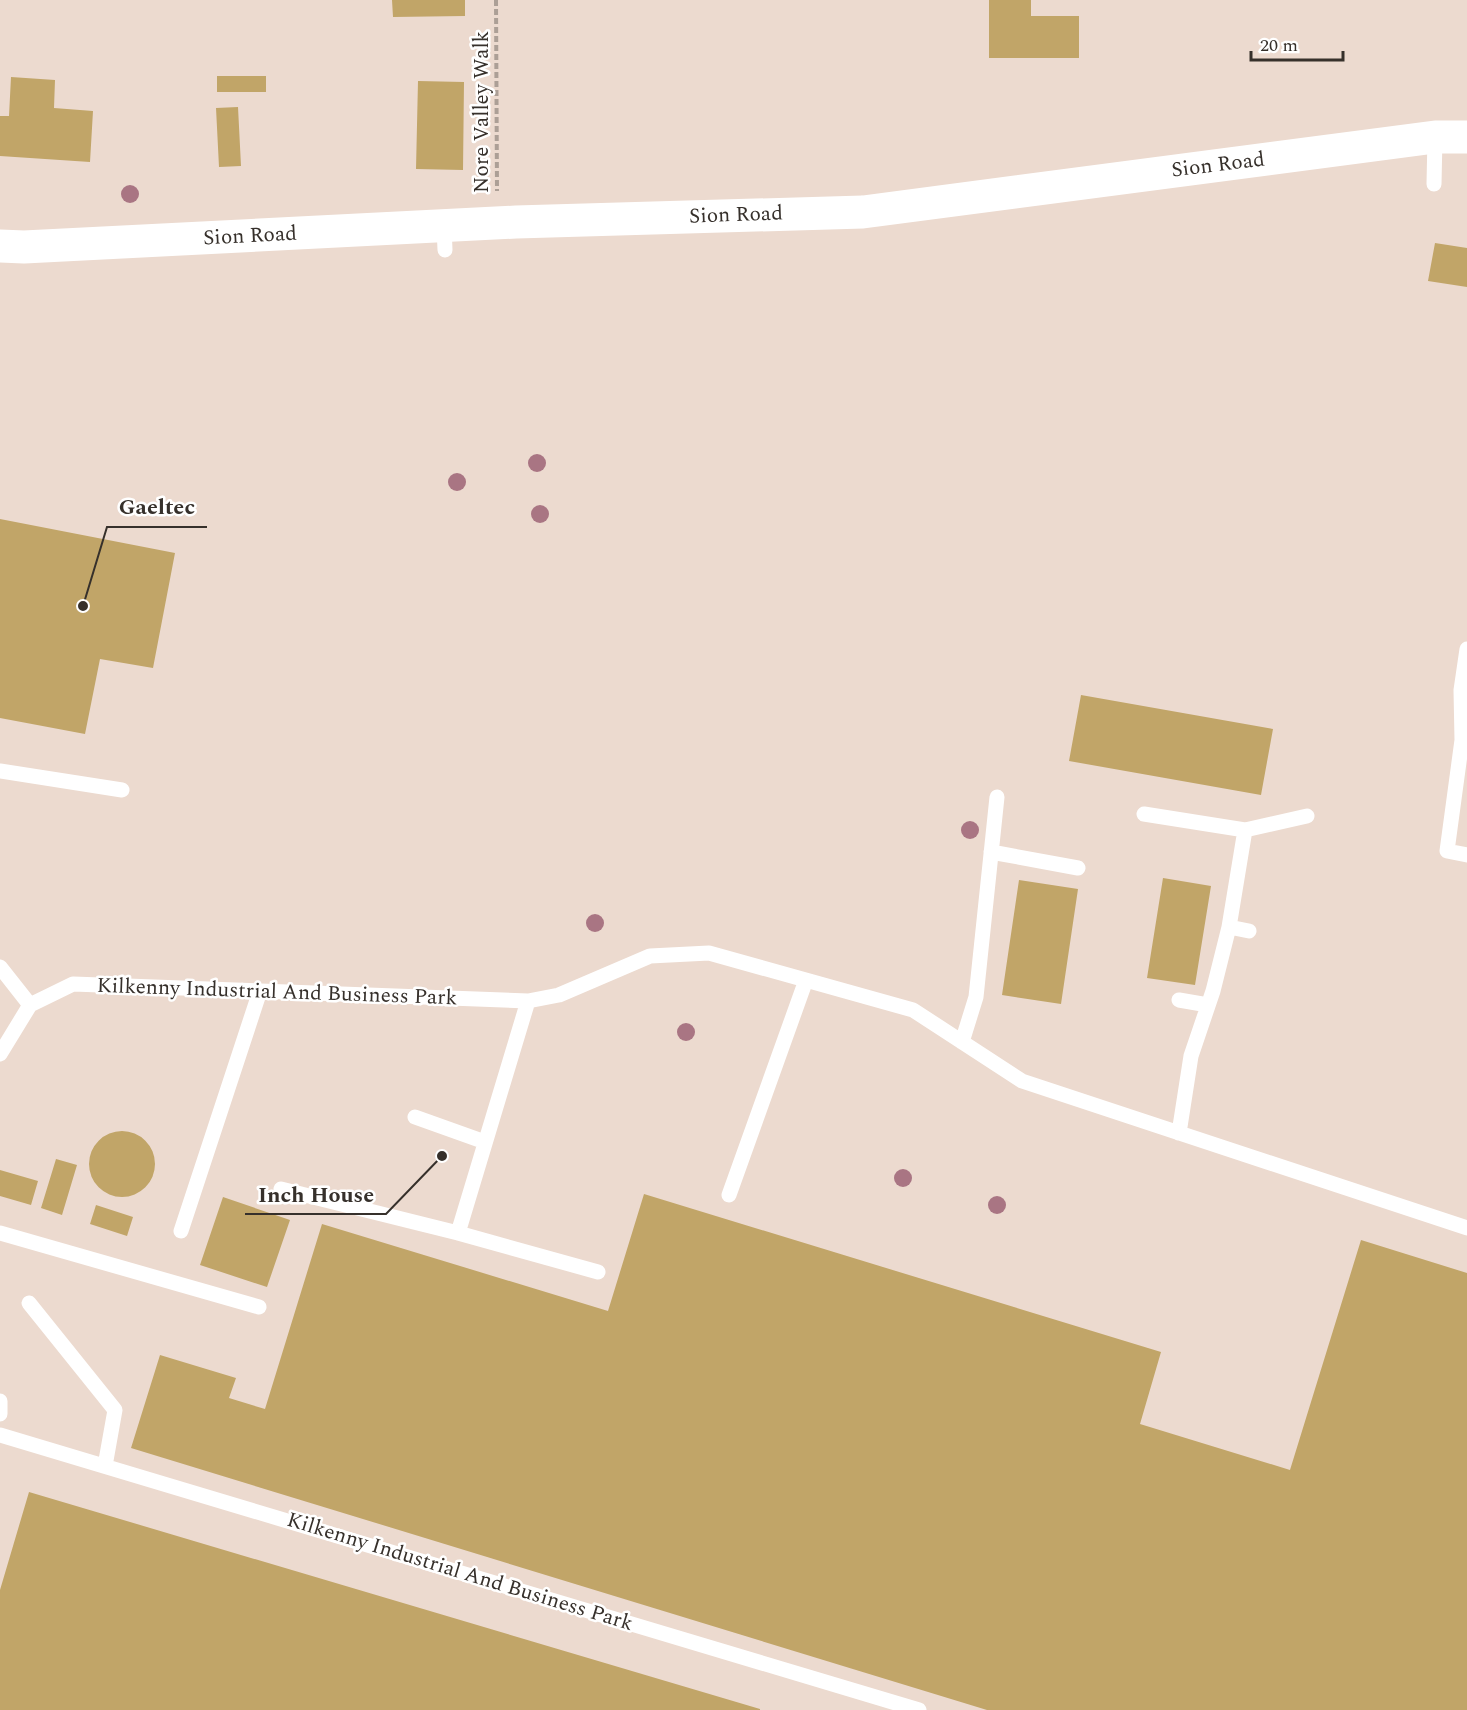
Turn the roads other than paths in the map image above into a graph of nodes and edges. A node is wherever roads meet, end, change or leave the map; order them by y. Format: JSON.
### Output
{"nodes":[{"id":1,"x":1451,"y":137,"type":"edge"},
{"id":2,"x":1434,"y":184,"type":"dead end"},
{"id":3,"x":0,"y":246,"type":"edge"},
{"id":4,"x":1467,"y":649,"type":"edge"},
{"id":5,"x":1464,"y":712,"type":"edge"},
{"id":6,"x":0,"y":771,"type":"edge"},
{"id":7,"x":122,"y":790,"type":"dead end"},
{"id":8,"x":996,"y":797,"type":"dead end"},
{"id":9,"x":1144,"y":814,"type":"dead end"},
{"id":10,"x":1307,"y":816,"type":"dead end"},
{"id":11,"x":1245,"y":830,"type":"junction"},
{"id":12,"x":991,"y":852,"type":"junction"},
{"id":13,"x":1467,"y":855,"type":"edge"},
{"id":14,"x":1078,"y":868,"type":"dead end"},
{"id":15,"x":1229,"y":927,"type":"junction"},
{"id":16,"x":1249,"y":931,"type":"dead end"},
{"id":17,"x":0,"y":967,"type":"edge"},
{"id":18,"x":806,"y":980,"type":"junction"},
{"id":19,"x":260,"y":991,"type":"junction"},
{"id":20,"x":1179,"y":1000,"type":"dead end"},
{"id":21,"x":528,"y":1001,"type":"junction"},
{"id":22,"x":30,"y":1005,"type":"junction"},
{"id":23,"x":1209,"y":1005,"type":"junction"},
{"id":24,"x":962,"y":1042,"type":"junction"},
{"id":25,"x":0,"y":1054,"type":"edge"},
{"id":26,"x":415,"y":1117,"type":"dead end"},
{"id":27,"x":1179,"y":1133,"type":"junction"},
{"id":28,"x":485,"y":1143,"type":"junction"},
{"id":29,"x":281,"y":1189,"type":"dead end"},
{"id":30,"x":729,"y":1195,"type":"dead end"},
{"id":31,"x":1467,"y":1228,"type":"edge"},
{"id":32,"x":181,"y":1231,"type":"dead end"},
{"id":33,"x":0,"y":1233,"type":"edge"},
{"id":34,"x":458,"y":1233,"type":"junction"},
{"id":35,"x":597,"y":1272,"type":"dead end"},
{"id":36,"x":29,"y":1303,"type":"dead end"},
{"id":37,"x":260,"y":1307,"type":"dead end"},
{"id":38,"x":0,"y":1401,"type":"edge"},
{"id":39,"x":0,"y":1414,"type":"edge"},
{"id":40,"x":0,"y":1435,"type":"edge"},
{"id":41,"x":105,"y":1466,"type":"junction"},
{"id":42,"x":919,"y":1710,"type":"edge"}],
"edges":[{"from":1,"to":2,"type":"lane"},
{"from":1,"to":3,"type":"street","name":"Sion Road"},
{"from":4,"to":5,"type":"lane"},
{"from":5,"to":13,"type":"lane"},
{"from":6,"to":7,"type":"lane"},
{"from":8,"to":12,"type":"lane"},
{"from":9,"to":11,"type":"lane"},
{"from":10,"to":11,"type":"lane"},
{"from":11,"to":15,"type":"lane"},
{"from":12,"to":14,"type":"lane"},
{"from":12,"to":24,"type":"lane"},
{"from":15,"to":16,"type":"lane"},
{"from":15,"to":23,"type":"lane"},
{"from":17,"to":22,"type":"lane"},
{"from":18,"to":21,"type":"lane","name":"Kilkenny Industrial And Business Park"},
{"from":18,"to":24,"type":"lane","name":"Kilkenny Industrial And Business Park"},
{"from":18,"to":30,"type":"lane"},
{"from":19,"to":21,"type":"lane","name":"Kilkenny Industrial And Business Park"},
{"from":19,"to":22,"type":"lane","name":"Kilkenny Industrial And Business Park"},
{"from":19,"to":32,"type":"lane"},
{"from":20,"to":23,"type":"lane"},
{"from":21,"to":28,"type":"lane"},
{"from":22,"to":25,"type":"lane"},
{"from":23,"to":27,"type":"lane"},
{"from":24,"to":27,"type":"lane","name":"Kilkenny Industrial And Business Park"},
{"from":26,"to":28,"type":"lane"},
{"from":27,"to":31,"type":"lane","name":"Kilkenny Industrial And Business Park"},
{"from":28,"to":34,"type":"lane"},
{"from":29,"to":34,"type":"lane"},
{"from":33,"to":37,"type":"lane"},
{"from":34,"to":35,"type":"lane"},
{"from":36,"to":41,"type":"lane"},
{"from":38,"to":39,"type":"lane"},
{"from":40,"to":41,"type":"lane","name":"Kilkenny Industrial And Business Park"},
{"from":41,"to":42,"type":"lane","name":"Kilkenny Industrial And Business Park"}]}
